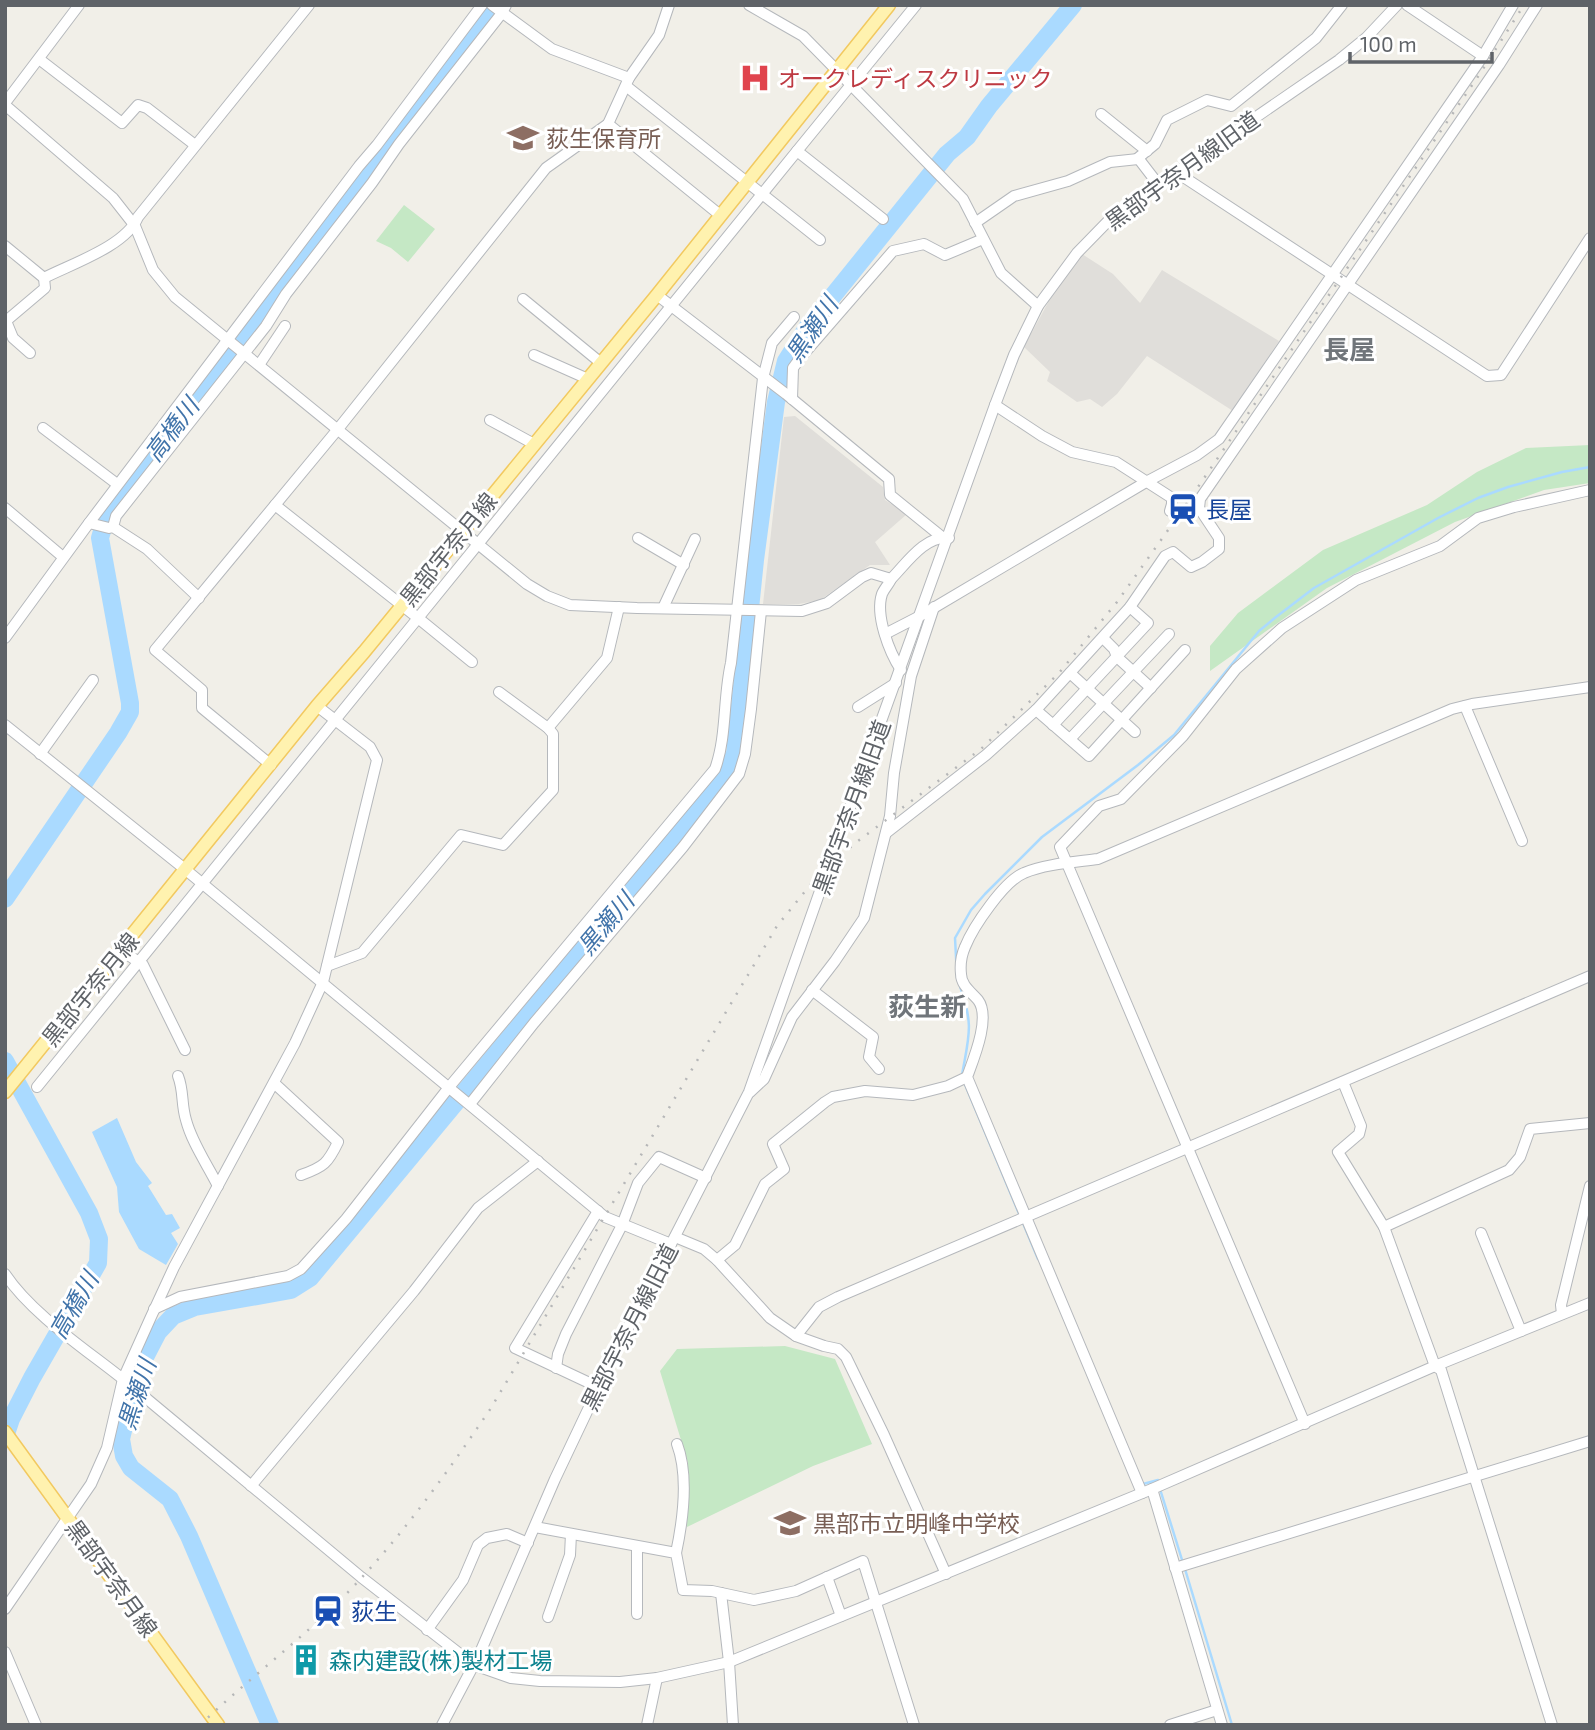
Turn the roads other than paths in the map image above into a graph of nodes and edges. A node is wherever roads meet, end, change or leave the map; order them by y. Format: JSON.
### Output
{"nodes":[{"id":1,"x":79,"y":5,"type":"edge"},
{"id":2,"x":309,"y":5,"type":"edge"},
{"id":3,"x":482,"y":5,"type":"edge"},
{"id":4,"x":492,"y":5,"type":"edge"},
{"id":5,"x":668,"y":5,"type":"edge"},
{"id":6,"x":749,"y":5,"type":"edge"},
{"id":7,"x":889,"y":5,"type":"edge"},
{"id":8,"x":916,"y":5,"type":"edge"},
{"id":9,"x":1342,"y":5,"type":"edge"},
{"id":10,"x":1397,"y":5,"type":"edge"},
{"id":11,"x":1407,"y":5,"type":"edge"},
{"id":12,"x":1513,"y":5,"type":"edge"},
{"id":13,"x":1538,"y":5,"type":"edge"},
{"id":14,"x":504,"y":9,"type":"edge"},
{"id":15,"x":1483,"y":56,"type":"junction"},
{"id":16,"x":39,"y":59,"type":"junction"},
{"id":17,"x":837,"y":69,"type":"junction"},
{"id":18,"x":627,"y":82,"type":"junction"},
{"id":19,"x":852,"y":84,"type":"junction"},
{"id":20,"x":5,"y":104,"type":"edge"},
{"id":21,"x":1101,"y":114,"type":"dead end"},
{"id":22,"x":608,"y":124,"type":"junction"},
{"id":23,"x":195,"y":145,"type":"junction"},
{"id":24,"x":797,"y":151,"type":"junction"},
{"id":25,"x":1142,"y":155,"type":"junction"},
{"id":26,"x":1176,"y":172,"type":"junction"},
{"id":27,"x":747,"y":182,"type":"junction"},
{"id":28,"x":1158,"y":184,"type":"junction"},
{"id":29,"x":763,"y":194,"type":"junction"},
{"id":30,"x":720,"y":215,"type":"junction"},
{"id":31,"x":883,"y":219,"type":"dead end"},
{"id":32,"x":975,"y":223,"type":"junction"},
{"id":33,"x":135,"y":226,"type":"junction"},
{"id":34,"x":1590,"y":238,"type":"edge"},
{"id":35,"x":983,"y":239,"type":"junction"},
{"id":36,"x":820,"y":240,"type":"dead end"},
{"id":37,"x":5,"y":246,"type":"edge"},
{"id":38,"x":1331,"y":274,"type":"junction"},
{"id":39,"x":44,"y":278,"type":"junction"},
{"id":40,"x":1347,"y":284,"type":"junction"},
{"id":41,"x":657,"y":295,"type":"junction"},
{"id":42,"x":523,"y":299,"type":"dead end"},
{"id":43,"x":671,"y":306,"type":"junction"},
{"id":44,"x":1038,"y":306,"type":"junction"},
{"id":45,"x":794,"y":317,"type":"dead end"},
{"id":46,"x":285,"y":326,"type":"dead end"},
{"id":47,"x":227,"y":339,"type":"junction"},
{"id":48,"x":243,"y":352,"type":"junction"},
{"id":49,"x":30,"y":353,"type":"dead end"},
{"id":50,"x":534,"y":355,"type":"dead end"},
{"id":51,"x":601,"y":363,"type":"junction"},
{"id":52,"x":258,"y":365,"type":"junction"},
{"id":53,"x":588,"y":379,"type":"junction"},
{"id":54,"x":766,"y":380,"type":"junction"},
{"id":55,"x":789,"y":396,"type":"junction"},
{"id":56,"x":995,"y":405,"type":"junction"},
{"id":57,"x":490,"y":420,"type":"dead end"},
{"id":58,"x":43,"y":428,"type":"dead end"},
{"id":59,"x":338,"y":429,"type":"junction"},
{"id":60,"x":534,"y":444,"type":"junction"},
{"id":61,"x":1146,"y":482,"type":"junction"},
{"id":62,"x":117,"y":484,"type":"junction"},
{"id":63,"x":1590,"y":489,"type":"edge"},
{"id":64,"x":275,"y":505,"type":"junction"},
{"id":65,"x":5,"y":508,"type":"edge"},
{"id":66,"x":1170,"y":511,"type":"dead end"},
{"id":67,"x":89,"y":523,"type":"junction"},
{"id":68,"x":113,"y":527,"type":"junction"},
{"id":69,"x":462,"y":531,"type":"junction"},
{"id":70,"x":945,"y":537,"type":"junction"},
{"id":71,"x":638,"y":538,"type":"dead end"},
{"id":72,"x":695,"y":539,"type":"dead end"},
{"id":73,"x":477,"y":544,"type":"junction"},
{"id":74,"x":64,"y":557,"type":"junction"},
{"id":75,"x":684,"y":565,"type":"junction"},
{"id":76,"x":891,"y":579,"type":"junction"},
{"id":77,"x":199,"y":598,"type":"junction"},
{"id":78,"x":402,"y":606,"type":"junction"},
{"id":79,"x":619,"y":607,"type":"junction"},
{"id":80,"x":934,"y":607,"type":"junction"},
{"id":81,"x":1130,"y":607,"type":"junction"},
{"id":82,"x":663,"y":608,"type":"junction"},
{"id":83,"x":739,"y":610,"type":"junction"},
{"id":84,"x":760,"y":611,"type":"junction"},
{"id":85,"x":920,"y":616,"type":"junction"},
{"id":86,"x":418,"y":618,"type":"junction"},
{"id":87,"x":885,"y":634,"type":"junction"},
{"id":88,"x":1169,"y":634,"type":"dead end"},
{"id":89,"x":5,"y":638,"type":"edge"},
{"id":90,"x":1103,"y":638,"type":"junction"},
{"id":91,"x":1185,"y":650,"type":"dead end"},
{"id":92,"x":1117,"y":657,"type":"junction"},
{"id":93,"x":472,"y":662,"type":"dead end"},
{"id":94,"x":901,"y":670,"type":"junction"},
{"id":95,"x":1070,"y":673,"type":"junction"},
{"id":96,"x":1133,"y":673,"type":"junction"},
{"id":97,"x":93,"y":680,"type":"dead end"},
{"id":98,"x":896,"y":682,"type":"junction"},
{"id":99,"x":1590,"y":687,"type":"edge"},
{"id":100,"x":1087,"y":688,"type":"junction"},
{"id":101,"x":1151,"y":688,"type":"junction"},
{"id":102,"x":499,"y":692,"type":"dead end"},
{"id":103,"x":1103,"y":703,"type":"junction"},
{"id":104,"x":317,"y":706,"type":"junction"},
{"id":105,"x":1465,"y":706,"type":"junction"},
{"id":106,"x":858,"y":707,"type":"dead end"},
{"id":107,"x":1036,"y":710,"type":"junction"},
{"id":108,"x":334,"y":719,"type":"junction"},
{"id":109,"x":1122,"y":720,"type":"junction"},
{"id":110,"x":5,"y":725,"type":"edge"},
{"id":111,"x":1053,"y":725,"type":"junction"},
{"id":112,"x":548,"y":728,"type":"junction"},
{"id":113,"x":1135,"y":732,"type":"dead end"},
{"id":114,"x":1070,"y":739,"type":"junction"},
{"id":115,"x":40,"y":754,"type":"junction"},
{"id":116,"x":271,"y":765,"type":"junction"},
{"id":117,"x":886,"y":833,"type":"junction"},
{"id":118,"x":1522,"y":841,"type":"dead end"},
{"id":119,"x":1067,"y":863,"type":"junction"},
{"id":120,"x":186,"y":870,"type":"junction"},
{"id":121,"x":202,"y":883,"type":"junction"},
{"id":122,"x":121,"y":950,"type":"junction"},
{"id":123,"x":138,"y":961,"type":"junction"},
{"id":124,"x":327,"y":966,"type":"junction"},
{"id":125,"x":1590,"y":976,"type":"edge"},
{"id":126,"x":323,"y":982,"type":"junction"},
{"id":127,"x":813,"y":990,"type":"junction"},
{"id":128,"x":185,"y":1050,"type":"dead end"},
{"id":129,"x":879,"y":1069,"type":"dead end"},
{"id":130,"x":178,"y":1076,"type":"dead end"},
{"id":131,"x":967,"y":1077,"type":"junction"},
{"id":132,"x":1343,"y":1082,"type":"junction"},
{"id":133,"x":274,"y":1083,"type":"junction"},
{"id":134,"x":37,"y":1087,"type":"dead end"},
{"id":135,"x":451,"y":1087,"type":"junction"},
{"id":136,"x":5,"y":1092,"type":"edge"},
{"id":137,"x":749,"y":1092,"type":"junction"},
{"id":138,"x":472,"y":1105,"type":"junction"},
{"id":139,"x":1590,"y":1123,"type":"edge"},
{"id":140,"x":1186,"y":1147,"type":"junction"},
{"id":141,"x":538,"y":1161,"type":"junction"},
{"id":142,"x":301,"y":1175,"type":"dead end"},
{"id":143,"x":706,"y":1178,"type":"junction"},
{"id":144,"x":218,"y":1186,"type":"junction"},
{"id":145,"x":1590,"y":1186,"type":"edge"},
{"id":146,"x":598,"y":1211,"type":"junction"},
{"id":147,"x":1027,"y":1217,"type":"junction"},
{"id":148,"x":622,"y":1225,"type":"junction"},
{"id":149,"x":1384,"y":1227,"type":"junction"},
{"id":150,"x":1481,"y":1233,"type":"dead end"},
{"id":151,"x":673,"y":1241,"type":"junction"},
{"id":152,"x":718,"y":1260,"type":"junction"},
{"id":153,"x":5,"y":1274,"type":"edge"},
{"id":154,"x":1590,"y":1303,"type":"edge"},
{"id":155,"x":155,"y":1310,"type":"junction"},
{"id":156,"x":1562,"y":1314,"type":"junction"},
{"id":157,"x":1521,"y":1331,"type":"junction"},
{"id":158,"x":796,"y":1336,"type":"junction"},
{"id":159,"x":1436,"y":1366,"type":"junction"},
{"id":160,"x":556,"y":1368,"type":"junction"},
{"id":161,"x":126,"y":1381,"type":"junction"},
{"id":162,"x":598,"y":1387,"type":"junction"},
{"id":163,"x":1305,"y":1424,"type":"junction"},
{"id":164,"x":5,"y":1432,"type":"edge"},
{"id":165,"x":1590,"y":1441,"type":"edge"},
{"id":166,"x":677,"y":1444,"type":"dead end"},
{"id":167,"x":1475,"y":1476,"type":"junction"},
{"id":168,"x":251,"y":1486,"type":"junction"},
{"id":169,"x":1147,"y":1491,"type":"junction"},
{"id":170,"x":67,"y":1517,"type":"junction"},
{"id":171,"x":535,"y":1527,"type":"junction"},
{"id":172,"x":571,"y":1534,"type":"junction"},
{"id":173,"x":528,"y":1543,"type":"junction"},
{"id":174,"x":637,"y":1546,"type":"junction"},
{"id":175,"x":676,"y":1553,"type":"junction"},
{"id":176,"x":1175,"y":1568,"type":"junction"},
{"id":177,"x":946,"y":1574,"type":"junction"},
{"id":178,"x":827,"y":1577,"type":"junction"},
{"id":179,"x":721,"y":1593,"type":"junction"},
{"id":180,"x":877,"y":1602,"type":"junction"},
{"id":181,"x":5,"y":1609,"type":"edge"},
{"id":182,"x":637,"y":1614,"type":"dead end"},
{"id":183,"x":841,"y":1616,"type":"junction"},
{"id":184,"x":548,"y":1617,"type":"dead end"},
{"id":185,"x":427,"y":1630,"type":"junction"},
{"id":186,"x":5,"y":1652,"type":"edge"},
{"id":187,"x":729,"y":1662,"type":"junction"},
{"id":188,"x":474,"y":1665,"type":"junction"},
{"id":189,"x":657,"y":1678,"type":"junction"},
{"id":190,"x":1217,"y":1710,"type":"junction"},
{"id":191,"x":36,"y":1725,"type":"edge"},
{"id":192,"x":218,"y":1725,"type":"edge"},
{"id":193,"x":442,"y":1725,"type":"edge"},
{"id":194,"x":647,"y":1725,"type":"edge"},
{"id":195,"x":733,"y":1725,"type":"edge"},
{"id":196,"x":914,"y":1725,"type":"edge"},
{"id":197,"x":1170,"y":1725,"type":"edge"},
{"id":198,"x":1222,"y":1725,"type":"edge"},
{"id":199,"x":1552,"y":1725,"type":"edge"}],
"edges":[{"from":1,"to":16,"type":"street"},
{"from":2,"to":23,"type":"street"},
{"from":3,"to":47,"type":"street"},
{"from":4,"to":14,"type":"street"},
{"from":5,"to":18,"type":"street"},
{"from":6,"to":17,"type":"street"},
{"from":7,"to":17,"type":"main road","name":"黒部宇奈月線"},
{"from":8,"to":19,"type":"street"},
{"from":9,"to":25,"type":"street"},
{"from":10,"to":26,"type":"street","name":"黒部宇奈月線旧道"},
{"from":11,"to":15,"type":"street"},
{"from":12,"to":15,"type":"street"},
{"from":13,"to":40,"type":"street"},
{"from":14,"to":18,"type":"street"},
{"from":14,"to":48,"type":"street"},
{"from":15,"to":38,"type":"street"},
{"from":16,"to":20,"type":"street"},
{"from":16,"to":23,"type":"street"},
{"from":17,"to":19,"type":"street"},
{"from":17,"to":27,"type":"main road","name":"黒部宇奈月線"},
{"from":18,"to":22,"type":"street"},
{"from":18,"to":27,"type":"street"},
{"from":19,"to":24,"type":"street"},
{"from":19,"to":32,"type":"street"},
{"from":20,"to":33,"type":"street"},
{"from":21,"to":25,"type":"street"},
{"from":22,"to":30,"type":"street"},
{"from":22,"to":59,"type":"street"},
{"from":23,"to":33,"type":"street"},
{"from":24,"to":29,"type":"street"},
{"from":24,"to":31,"type":"street"},
{"from":25,"to":28,"type":"street"},
{"from":25,"to":32,"type":"street"},
{"from":26,"to":28,"type":"street","name":"黒部宇奈月線旧道"},
{"from":26,"to":38,"type":"street"},
{"from":27,"to":29,"type":"street"},
{"from":27,"to":30,"type":"main road","name":"黒部宇奈月線"},
{"from":28,"to":44,"type":"street","name":"黒部宇奈月線旧道"},
{"from":29,"to":36,"type":"street"},
{"from":29,"to":43,"type":"street"},
{"from":30,"to":41,"type":"main road","name":"黒部宇奈月線"},
{"from":32,"to":35,"type":"street"},
{"from":33,"to":39,"type":"street"},
{"from":33,"to":47,"type":"street"},
{"from":34,"to":40,"type":"street"},
{"from":35,"to":44,"type":"street"},
{"from":35,"to":55,"type":"street"},
{"from":37,"to":39,"type":"street"},
{"from":38,"to":40,"type":"street"},
{"from":38,"to":61,"type":"street"},
{"from":39,"to":49,"type":"street"},
{"from":40,"to":81,"type":"street"},
{"from":41,"to":43,"type":"street"},
{"from":41,"to":51,"type":"main road","name":"黒部宇奈月線"},
{"from":42,"to":51,"type":"street"},
{"from":43,"to":54,"type":"street"},
{"from":43,"to":73,"type":"street"},
{"from":44,"to":56,"type":"street","name":"黒部宇奈月線旧道"},
{"from":45,"to":54,"type":"street"},
{"from":46,"to":52,"type":"street"},
{"from":47,"to":48,"type":"street"},
{"from":47,"to":62,"type":"street"},
{"from":48,"to":52,"type":"street"},
{"from":48,"to":68,"type":"street"},
{"from":50,"to":53,"type":"street"},
{"from":51,"to":53,"type":"main road","name":"黒部宇奈月線"},
{"from":52,"to":59,"type":"street"},
{"from":53,"to":60,"type":"main road","name":"黒部宇奈月線"},
{"from":54,"to":55,"type":"street"},
{"from":54,"to":83,"type":"street"},
{"from":55,"to":70,"type":"street"},
{"from":56,"to":61,"type":"street"},
{"from":56,"to":70,"type":"street","name":"黒部宇奈月線旧道"},
{"from":57,"to":60,"type":"street"},
{"from":58,"to":62,"type":"street"},
{"from":59,"to":64,"type":"street"},
{"from":59,"to":69,"type":"street"},
{"from":60,"to":69,"type":"main road","name":"黒部宇奈月線"},
{"from":61,"to":66,"type":"street"},
{"from":61,"to":80,"type":"street"},
{"from":62,"to":67,"type":"street"},
{"from":63,"to":119,"type":"street"},
{"from":64,"to":77,"type":"street"},
{"from":64,"to":78,"type":"street"},
{"from":65,"to":74,"type":"street"},
{"from":67,"to":68,"type":"street"},
{"from":67,"to":74,"type":"street"},
{"from":68,"to":77,"type":"street"},
{"from":69,"to":73,"type":"street"},
{"from":69,"to":78,"type":"main road","name":"黒部宇奈月線"},
{"from":70,"to":76,"type":"street"},
{"from":70,"to":85,"type":"street","name":"黒部宇奈月線旧道"},
{"from":71,"to":75,"type":"street"},
{"from":72,"to":75,"type":"street"},
{"from":73,"to":79,"type":"street"},
{"from":73,"to":86,"type":"street"},
{"from":74,"to":89,"type":"street"},
{"from":75,"to":82,"type":"street"},
{"from":76,"to":84,"type":"street"},
{"from":76,"to":87,"type":"street"},
{"from":77,"to":116,"type":"street"},
{"from":78,"to":86,"type":"street"},
{"from":78,"to":104,"type":"main road","name":"黒部宇奈月線"},
{"from":79,"to":82,"type":"street"},
{"from":79,"to":112,"type":"street"},
{"from":80,"to":85,"type":"street"},
{"from":80,"to":117,"type":"street"},
{"from":81,"to":90,"type":"street"},
{"from":81,"to":92,"type":"street"},
{"from":82,"to":83,"type":"street"},
{"from":83,"to":84,"type":"street"},
{"from":83,"to":135,"type":"street"},
{"from":84,"to":138,"type":"street"},
{"from":85,"to":87,"type":"street"},
{"from":85,"to":94,"type":"street","name":"黒部宇奈月線旧道"},
{"from":86,"to":93,"type":"street"},
{"from":86,"to":108,"type":"street"},
{"from":87,"to":94,"type":"street"},
{"from":88,"to":96,"type":"street"},
{"from":90,"to":92,"type":"street"},
{"from":90,"to":95,"type":"street"},
{"from":91,"to":101,"type":"street"},
{"from":92,"to":96,"type":"street"},
{"from":92,"to":100,"type":"street"},
{"from":94,"to":98,"type":"street","name":"黒部宇奈月線旧道"},
{"from":95,"to":100,"type":"street"},
{"from":95,"to":107,"type":"street"},
{"from":96,"to":101,"type":"street"},
{"from":96,"to":103,"type":"street"},
{"from":97,"to":115,"type":"street"},
{"from":98,"to":106,"type":"street"},
{"from":98,"to":137,"type":"street","name":"黒部宇奈月線旧道","bridge":true},
{"from":99,"to":105,"type":"street"},
{"from":100,"to":103,"type":"street"},
{"from":100,"to":111,"type":"street"},
{"from":101,"to":109,"type":"street"},
{"from":102,"to":112,"type":"street"},
{"from":103,"to":109,"type":"street"},
{"from":103,"to":114,"type":"street"},
{"from":104,"to":108,"type":"street"},
{"from":104,"to":116,"type":"main road","name":"黒部宇奈月線"},
{"from":105,"to":118,"type":"street"},
{"from":105,"to":119,"type":"street"},
{"from":107,"to":111,"type":"street"},
{"from":107,"to":117,"type":"street"},
{"from":108,"to":121,"type":"street"},
{"from":108,"to":124,"type":"street"},
{"from":109,"to":113,"type":"street"},
{"from":109,"to":114,"type":"street"},
{"from":110,"to":115,"type":"street"},
{"from":111,"to":114,"type":"street"},
{"from":112,"to":124,"type":"street"},
{"from":115,"to":120,"type":"street"},
{"from":116,"to":120,"type":"main road","name":"黒部宇奈月線"},
{"from":117,"to":127,"type":"street"},
{"from":119,"to":131,"type":"street"},
{"from":119,"to":140,"type":"street"},
{"from":120,"to":121,"type":"street"},
{"from":120,"to":122,"type":"main road","name":"黒部宇奈月線"},
{"from":121,"to":123,"type":"street"},
{"from":121,"to":126,"type":"street"},
{"from":122,"to":123,"type":"street"},
{"from":122,"to":136,"type":"main road","name":"黒部宇奈月線"},
{"from":123,"to":128,"type":"street"},
{"from":123,"to":134,"type":"street"},
{"from":124,"to":126,"type":"street"},
{"from":125,"to":132,"type":"street"},
{"from":126,"to":133,"type":"street"},
{"from":126,"to":135,"type":"street"},
{"from":127,"to":129,"type":"street"},
{"from":127,"to":137,"type":"street"},
{"from":130,"to":144,"type":"street"},
{"from":131,"to":147,"type":"street"},
{"from":131,"to":152,"type":"street"},
{"from":132,"to":140,"type":"street"},
{"from":132,"to":149,"type":"street"},
{"from":133,"to":142,"type":"street"},
{"from":133,"to":144,"type":"street"},
{"from":135,"to":138,"type":"street"},
{"from":135,"to":155,"type":"street"},
{"from":137,"to":143,"type":"street","name":"黒部宇奈月線旧道"},
{"from":138,"to":141,"type":"street"},
{"from":139,"to":149,"type":"street"},
{"from":140,"to":147,"type":"street"},
{"from":140,"to":163,"type":"street"},
{"from":141,"to":146,"type":"street"},
{"from":141,"to":168,"type":"street"},
{"from":143,"to":148,"type":"street"},
{"from":143,"to":151,"type":"street","name":"黒部宇奈月線旧道"},
{"from":144,"to":155,"type":"street"},
{"from":145,"to":156,"type":"street"},
{"from":146,"to":148,"type":"street"},
{"from":146,"to":160,"type":"street"},
{"from":147,"to":158,"type":"street"},
{"from":147,"to":169,"type":"street"},
{"from":148,"to":151,"type":"street"},
{"from":148,"to":160,"type":"street"},
{"from":149,"to":159,"type":"street"},
{"from":150,"to":157,"type":"street"},
{"from":151,"to":152,"type":"street"},
{"from":151,"to":162,"type":"street","name":"黒部宇奈月線旧道"},
{"from":152,"to":158,"type":"street"},
{"from":153,"to":161,"type":"street"},
{"from":154,"to":156,"type":"street"},
{"from":155,"to":161,"type":"street"},
{"from":156,"to":157,"type":"street"},
{"from":157,"to":159,"type":"street"},
{"from":158,"to":177,"type":"street"},
{"from":159,"to":163,"type":"street"},
{"from":159,"to":167,"type":"street"},
{"from":160,"to":162,"type":"street"},
{"from":161,"to":168,"type":"street"},
{"from":161,"to":170,"type":"street"},
{"from":162,"to":171,"type":"street","name":"黒部宇奈月線旧道"},
{"from":163,"to":169,"type":"street"},
{"from":164,"to":170,"type":"main road","name":"黒部宇奈月線"},
{"from":165,"to":167,"type":"street"},
{"from":166,"to":175,"type":"street"},
{"from":167,"to":176,"type":"street"},
{"from":167,"to":199,"type":"street"},
{"from":168,"to":185,"type":"street"},
{"from":169,"to":176,"type":"street"},
{"from":169,"to":177,"type":"street"},
{"from":170,"to":181,"type":"street"},
{"from":170,"to":192,"type":"main road","name":"黒部宇奈月線"},
{"from":171,"to":172,"type":"street"},
{"from":171,"to":173,"type":"street","name":"黒部宇奈月線旧道"},
{"from":172,"to":174,"type":"street"},
{"from":172,"to":184,"type":"street"},
{"from":173,"to":185,"type":"street"},
{"from":173,"to":188,"type":"street","name":"黒部宇奈月線旧道"},
{"from":174,"to":175,"type":"street"},
{"from":174,"to":182,"type":"street"},
{"from":175,"to":179,"type":"street"},
{"from":176,"to":190,"type":"street"},
{"from":177,"to":180,"type":"street"},
{"from":178,"to":179,"type":"street"},
{"from":178,"to":180,"type":"street"},
{"from":178,"to":183,"type":"street"},
{"from":179,"to":187,"type":"street"},
{"from":180,"to":183,"type":"street"},
{"from":180,"to":196,"type":"street"},
{"from":183,"to":187,"type":"street"},
{"from":185,"to":188,"type":"street"},
{"from":186,"to":191,"type":"street"},
{"from":187,"to":189,"type":"street"},
{"from":187,"to":195,"type":"street"},
{"from":188,"to":189,"type":"street"},
{"from":188,"to":193,"type":"street","name":"黒部宇奈月線旧道"},
{"from":189,"to":194,"type":"street"},
{"from":190,"to":197,"type":"street"},
{"from":190,"to":198,"type":"street"}]}
